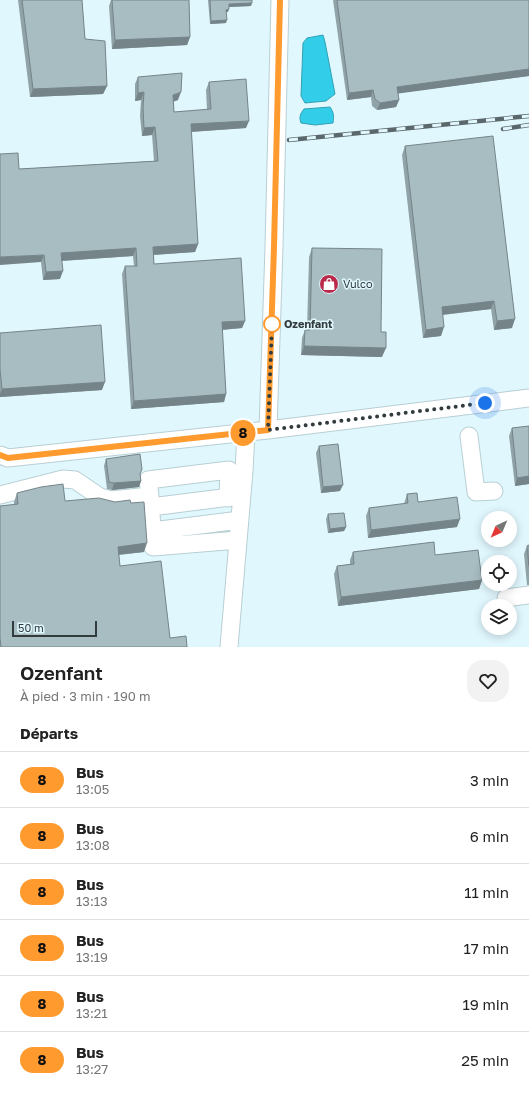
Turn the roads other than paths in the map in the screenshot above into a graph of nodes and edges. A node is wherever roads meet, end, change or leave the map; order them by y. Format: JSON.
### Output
{"nodes":[{"id":1,"x":280,"y":0,"type":"edge"},
{"id":2,"x":529,"y":398,"type":"edge"},
{"id":3,"x":268,"y":430,"type":"junction"},
{"id":4,"x":246,"y":432,"type":"junction"},
{"id":5,"x":469,"y":436,"type":"dead end"},
{"id":6,"x":0,"y":455,"type":"edge"},
{"id":7,"x":494,"y":491,"type":"dead end"},
{"id":8,"x":0,"y":494,"type":"edge"},
{"id":9,"x":235,"y":497,"type":"junction"},
{"id":10,"x":150,"y":502,"type":"junction"},
{"id":11,"x":240,"y":520,"type":"junction"},
{"id":12,"x":152,"y":531,"type":"junction"},
{"id":13,"x":238,"y":540,"type":"junction"},
{"id":14,"x":529,"y":595,"type":"edge"},
{"id":15,"x":506,"y":598,"type":"dead end"},
{"id":16,"x":229,"y":647,"type":"edge"}],
"edges":[{"from":1,"to":3,"type":"street"},
{"from":2,"to":3,"type":"street"},
{"from":3,"to":4,"type":"street"},
{"from":4,"to":6,"type":"street"},
{"from":4,"to":9,"type":"street"},
{"from":5,"to":7,"type":"street"},
{"from":8,"to":10,"type":"street"},
{"from":9,"to":10,"type":"street"},
{"from":9,"to":10,"type":"street"},
{"from":9,"to":11,"type":"street"},
{"from":10,"to":12,"type":"street"},
{"from":11,"to":12,"type":"street"},
{"from":11,"to":13,"type":"street"},
{"from":12,"to":13,"type":"street"},
{"from":13,"to":16,"type":"street"},
{"from":14,"to":15,"type":"street"}]}
